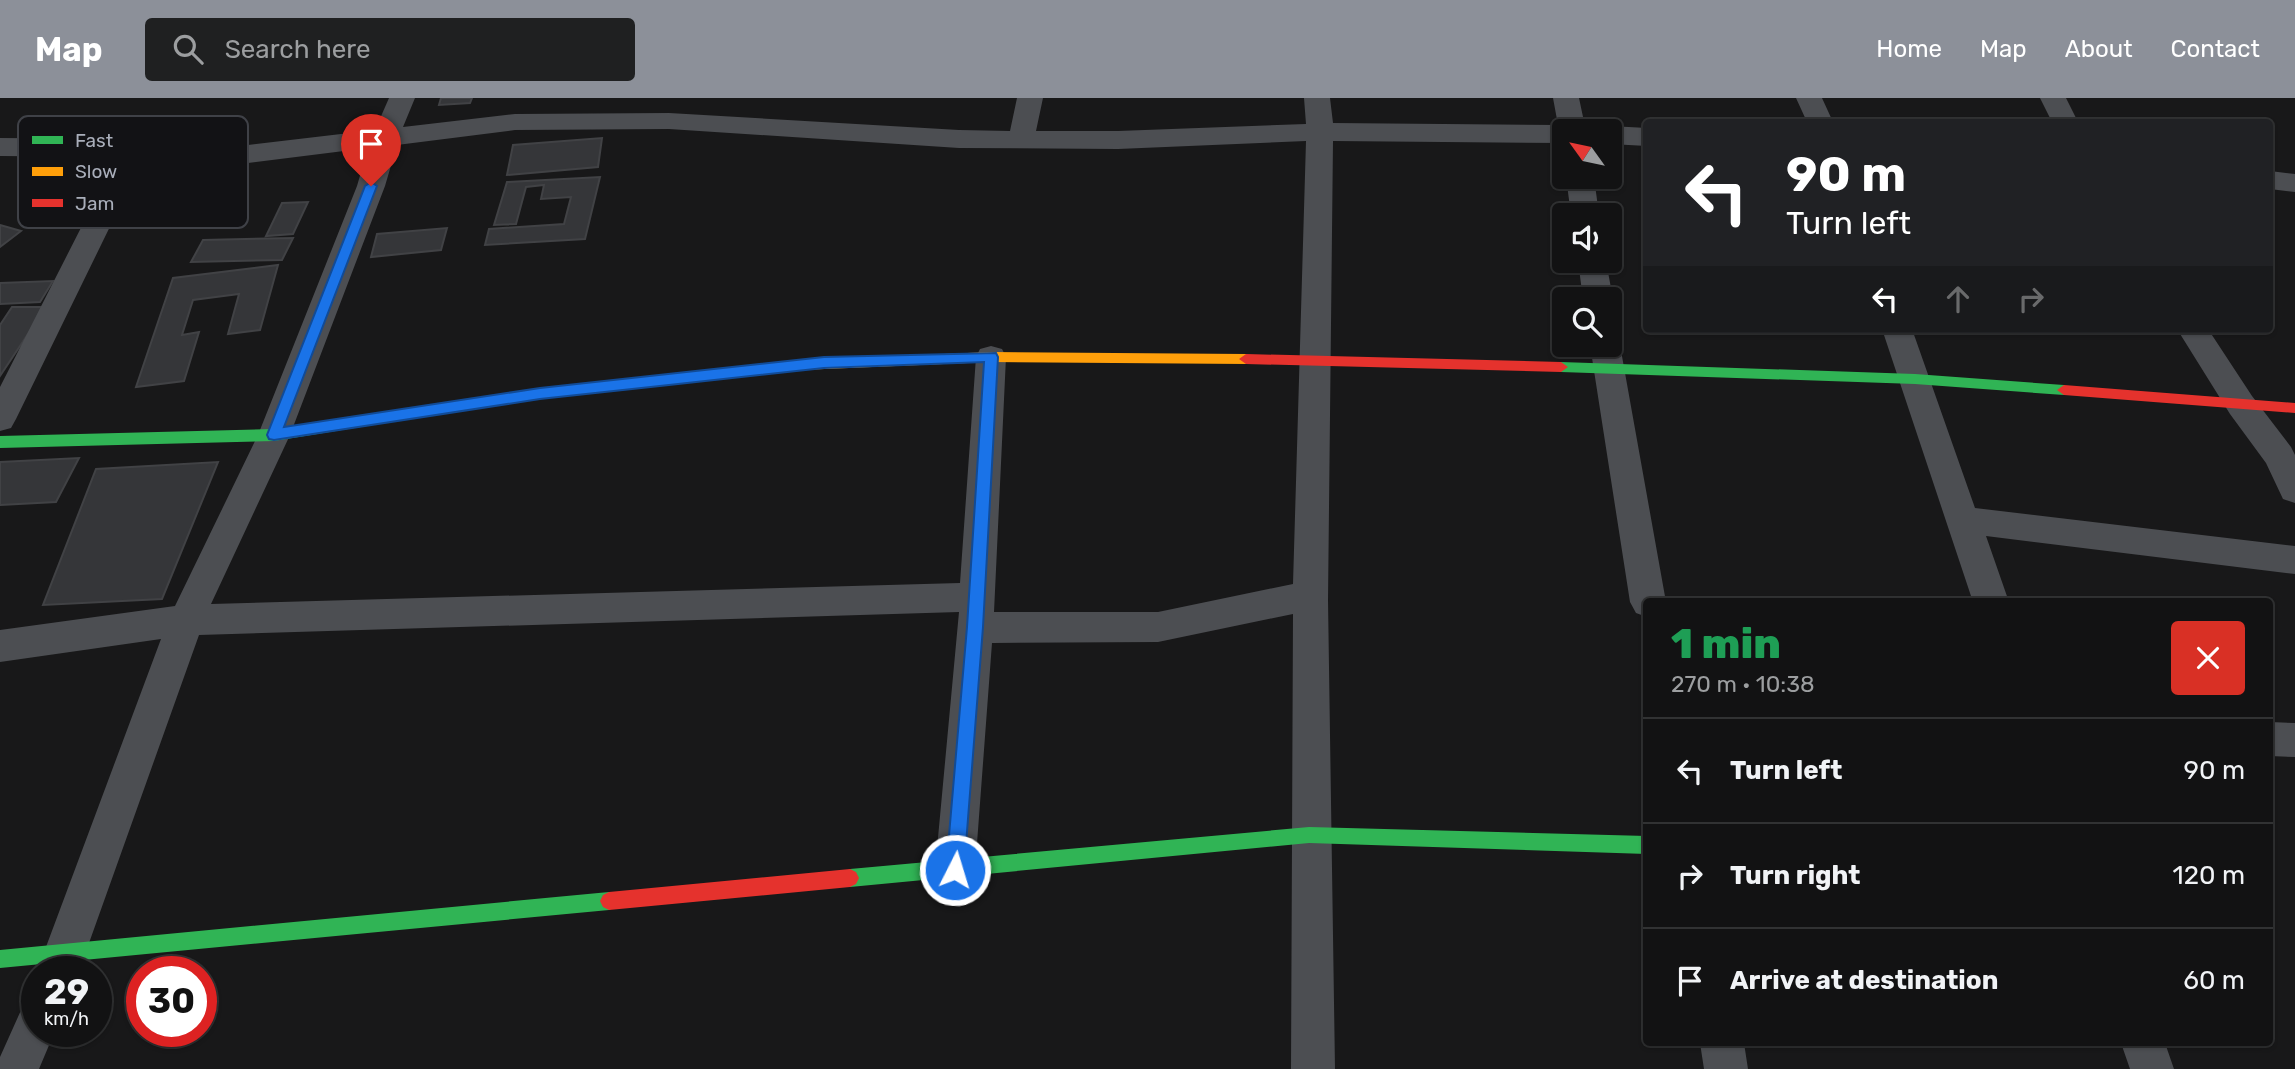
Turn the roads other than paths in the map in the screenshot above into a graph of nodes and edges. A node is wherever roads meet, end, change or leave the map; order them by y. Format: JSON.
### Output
{"nodes":[{"id":1,"x":402,"y":98,"type":"edge"},
{"id":2,"x":1030,"y":98,"type":"edge"},
{"id":3,"x":1317,"y":98,"type":"edge"},
{"id":4,"x":1566,"y":98,"type":"edge"},
{"id":5,"x":1810,"y":98,"type":"edge"},
{"id":6,"x":2053,"y":98,"type":"edge"},
{"id":7,"x":1570,"y":119,"type":"edge"},
{"id":8,"x":1819,"y":119,"type":"edge"},
{"id":9,"x":2064,"y":119,"type":"edge"},
{"id":10,"x":1320,"y":132,"type":"junction"},
{"id":11,"x":1552,"y":134,"type":"edge"},
{"id":12,"x":1622,"y":135,"type":"edge"},
{"id":13,"x":1643,"y":136,"type":"edge"},
{"id":14,"x":385,"y":138,"type":"junction"},
{"id":15,"x":1021,"y":140,"type":"junction"},
{"id":16,"x":0,"y":147,"type":"edge"},
{"id":17,"x":18,"y":147,"type":"edge"},
{"id":18,"x":248,"y":154,"type":"edge"},
{"id":19,"x":2273,"y":180,"type":"edge"},
{"id":20,"x":2295,"y":183,"type":"edge"},
{"id":21,"x":95,"y":228,"type":"edge"},
{"id":22,"x":1898,"y":333,"type":"edge"},
{"id":23,"x":2195,"y":333,"type":"edge"},
{"id":24,"x":991,"y":357,"type":"junction"},
{"id":25,"x":1607,"y":358,"type":"edge"},
{"id":26,"x":1312,"y":359,"type":"junction"},
{"id":27,"x":1915,"y":379,"type":"junction"},
{"id":28,"x":2241,"y":405,"type":"junction"},
{"id":29,"x":2295,"y":408,"type":"edge"},
{"id":30,"x":0,"y":419,"type":"edge"},
{"id":31,"x":274,"y":435,"type":"junction"},
{"id":32,"x":0,"y":443,"type":"edge"},
{"id":33,"x":2295,"y":490,"type":"edge"},
{"id":34,"x":1963,"y":520,"type":"junction"},
{"id":35,"x":2295,"y":560,"type":"edge"},
{"id":36,"x":1311,"y":594,"type":"junction"},
{"id":37,"x":1647,"y":598,"type":"edge"},
{"id":38,"x":1990,"y":598,"type":"edge"},
{"id":39,"x":976,"y":612,"type":"junction"},
{"id":40,"x":186,"y":620,"type":"junction"},
{"id":41,"x":0,"y":646,"type":"edge"},
{"id":42,"x":2273,"y":739,"type":"edge"},
{"id":43,"x":2295,"y":740,"type":"edge"},
{"id":44,"x":1309,"y":835,"type":"junction"},
{"id":45,"x":1643,"y":845,"type":"edge"},
{"id":46,"x":955,"y":870,"type":"junction"},
{"id":47,"x":64,"y":956,"type":"edge"},
{"id":48,"x":112,"y":956,"type":"edge"},
{"id":49,"x":0,"y":959,"type":"edge"},
{"id":50,"x":21,"y":960,"type":"edge"},
{"id":51,"x":1722,"y":1046,"type":"edge"},
{"id":52,"x":2144,"y":1046,"type":"edge"},
{"id":53,"x":27,"y":1047,"type":"edge"},
{"id":54,"x":17,"y":1069,"type":"edge"},
{"id":55,"x":1313,"y":1069,"type":"edge"},
{"id":56,"x":1726,"y":1069,"type":"edge"},
{"id":57,"x":2152,"y":1069,"type":"edge"}],
"edges":[{"from":1,"to":14,"type":"street"},
{"from":2,"to":15,"type":"street"},
{"from":3,"to":10,"type":"street"},
{"from":4,"to":7,"type":"street"},
{"from":5,"to":8,"type":"street"},
{"from":6,"to":9,"type":"street"},
{"from":10,"to":11,"type":"street"},
{"from":10,"to":15,"type":"street"},
{"from":10,"to":26,"type":"street"},
{"from":12,"to":13,"type":"street"},
{"from":14,"to":15,"type":"street"},
{"from":14,"to":18,"type":"street"},
{"from":14,"to":31,"type":"street"},
{"from":16,"to":17,"type":"street"},
{"from":19,"to":20,"type":"street"},
{"from":21,"to":30,"type":"street"},
{"from":22,"to":27,"type":"street"},
{"from":23,"to":28,"type":"street"},
{"from":24,"to":26,"type":"street"},
{"from":24,"to":31,"type":"street"},
{"from":24,"to":39,"type":"street"},
{"from":25,"to":26,"type":"street"},
{"from":25,"to":27,"type":"street"},
{"from":25,"to":37,"type":"street"},
{"from":26,"to":36,"type":"street"},
{"from":27,"to":28,"type":"street"},
{"from":27,"to":34,"type":"street"},
{"from":28,"to":29,"type":"street"},
{"from":28,"to":33,"type":"street"},
{"from":31,"to":32,"type":"street"},
{"from":31,"to":40,"type":"street"},
{"from":34,"to":35,"type":"street"},
{"from":34,"to":38,"type":"street"},
{"from":36,"to":39,"type":"street"},
{"from":36,"to":44,"type":"street"},
{"from":39,"to":40,"type":"street"},
{"from":39,"to":46,"type":"street"},
{"from":40,"to":41,"type":"street"},
{"from":40,"to":47,"type":"street"},
{"from":42,"to":43,"type":"street"},
{"from":44,"to":45,"type":"street"},
{"from":44,"to":46,"type":"street"},
{"from":44,"to":55,"type":"street"},
{"from":46,"to":48,"type":"street"},
{"from":49,"to":50,"type":"street"},
{"from":51,"to":56,"type":"street"},
{"from":52,"to":57,"type":"street"},
{"from":53,"to":54,"type":"street"}]}
